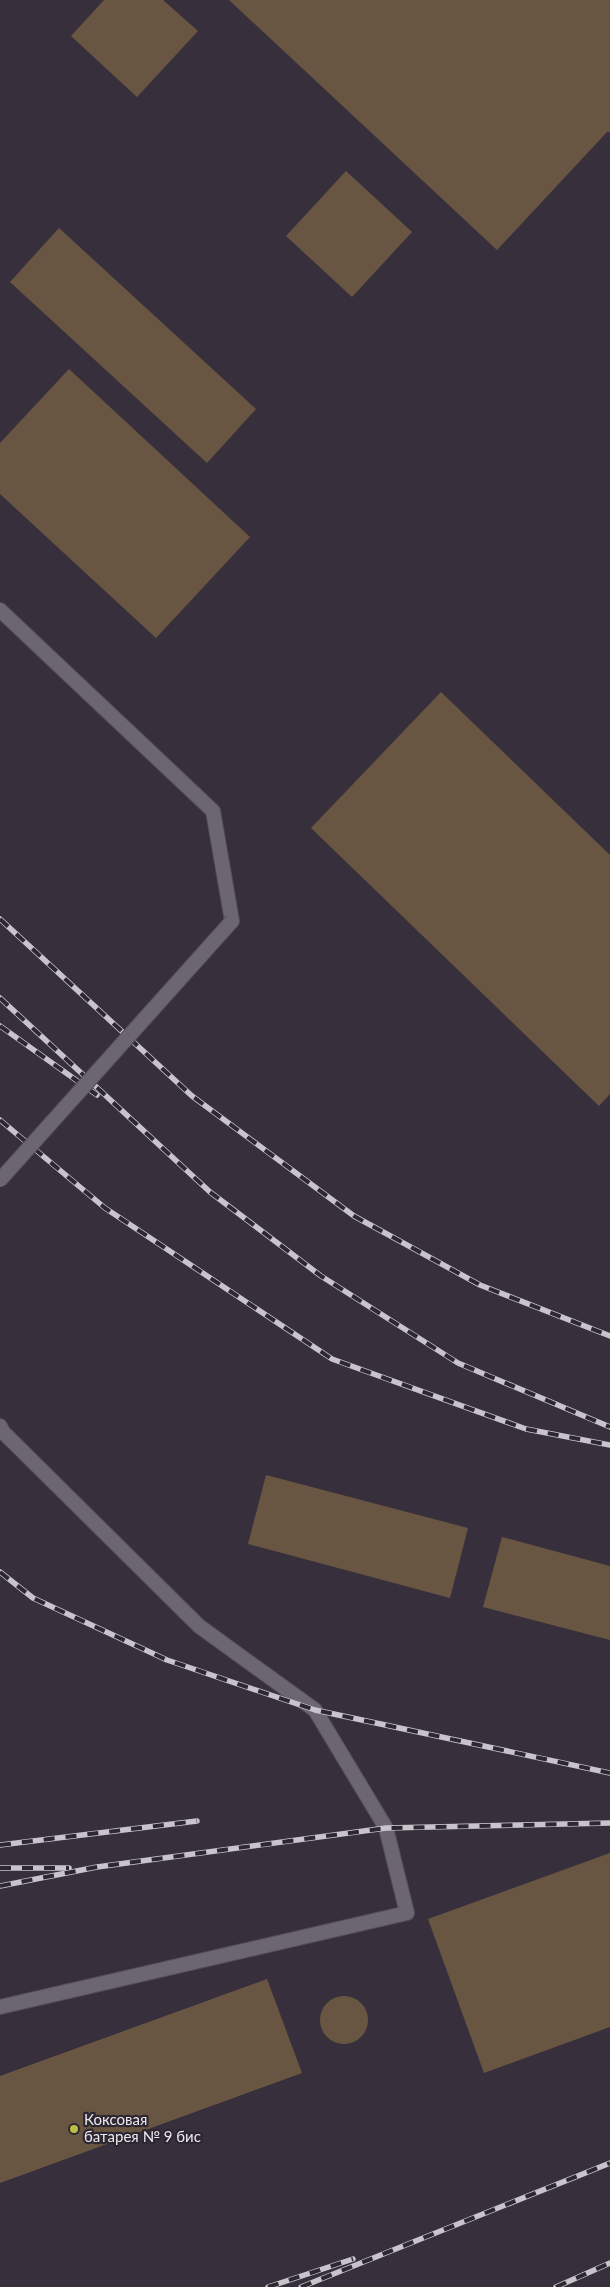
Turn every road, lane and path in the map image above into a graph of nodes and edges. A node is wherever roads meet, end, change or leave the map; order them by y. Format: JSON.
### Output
{"nodes":[{"id":1,"x":0,"y":610,"type":"edge"},
{"id":2,"x":0,"y":1180,"type":"edge"},
{"id":3,"x":0,"y":1426,"type":"edge"},
{"id":4,"x":0,"y":2007,"type":"edge"}],
"edges":[{"from":1,"to":2,"type":"lane","bridge":true},
{"from":3,"to":4,"type":"lane"}]}
